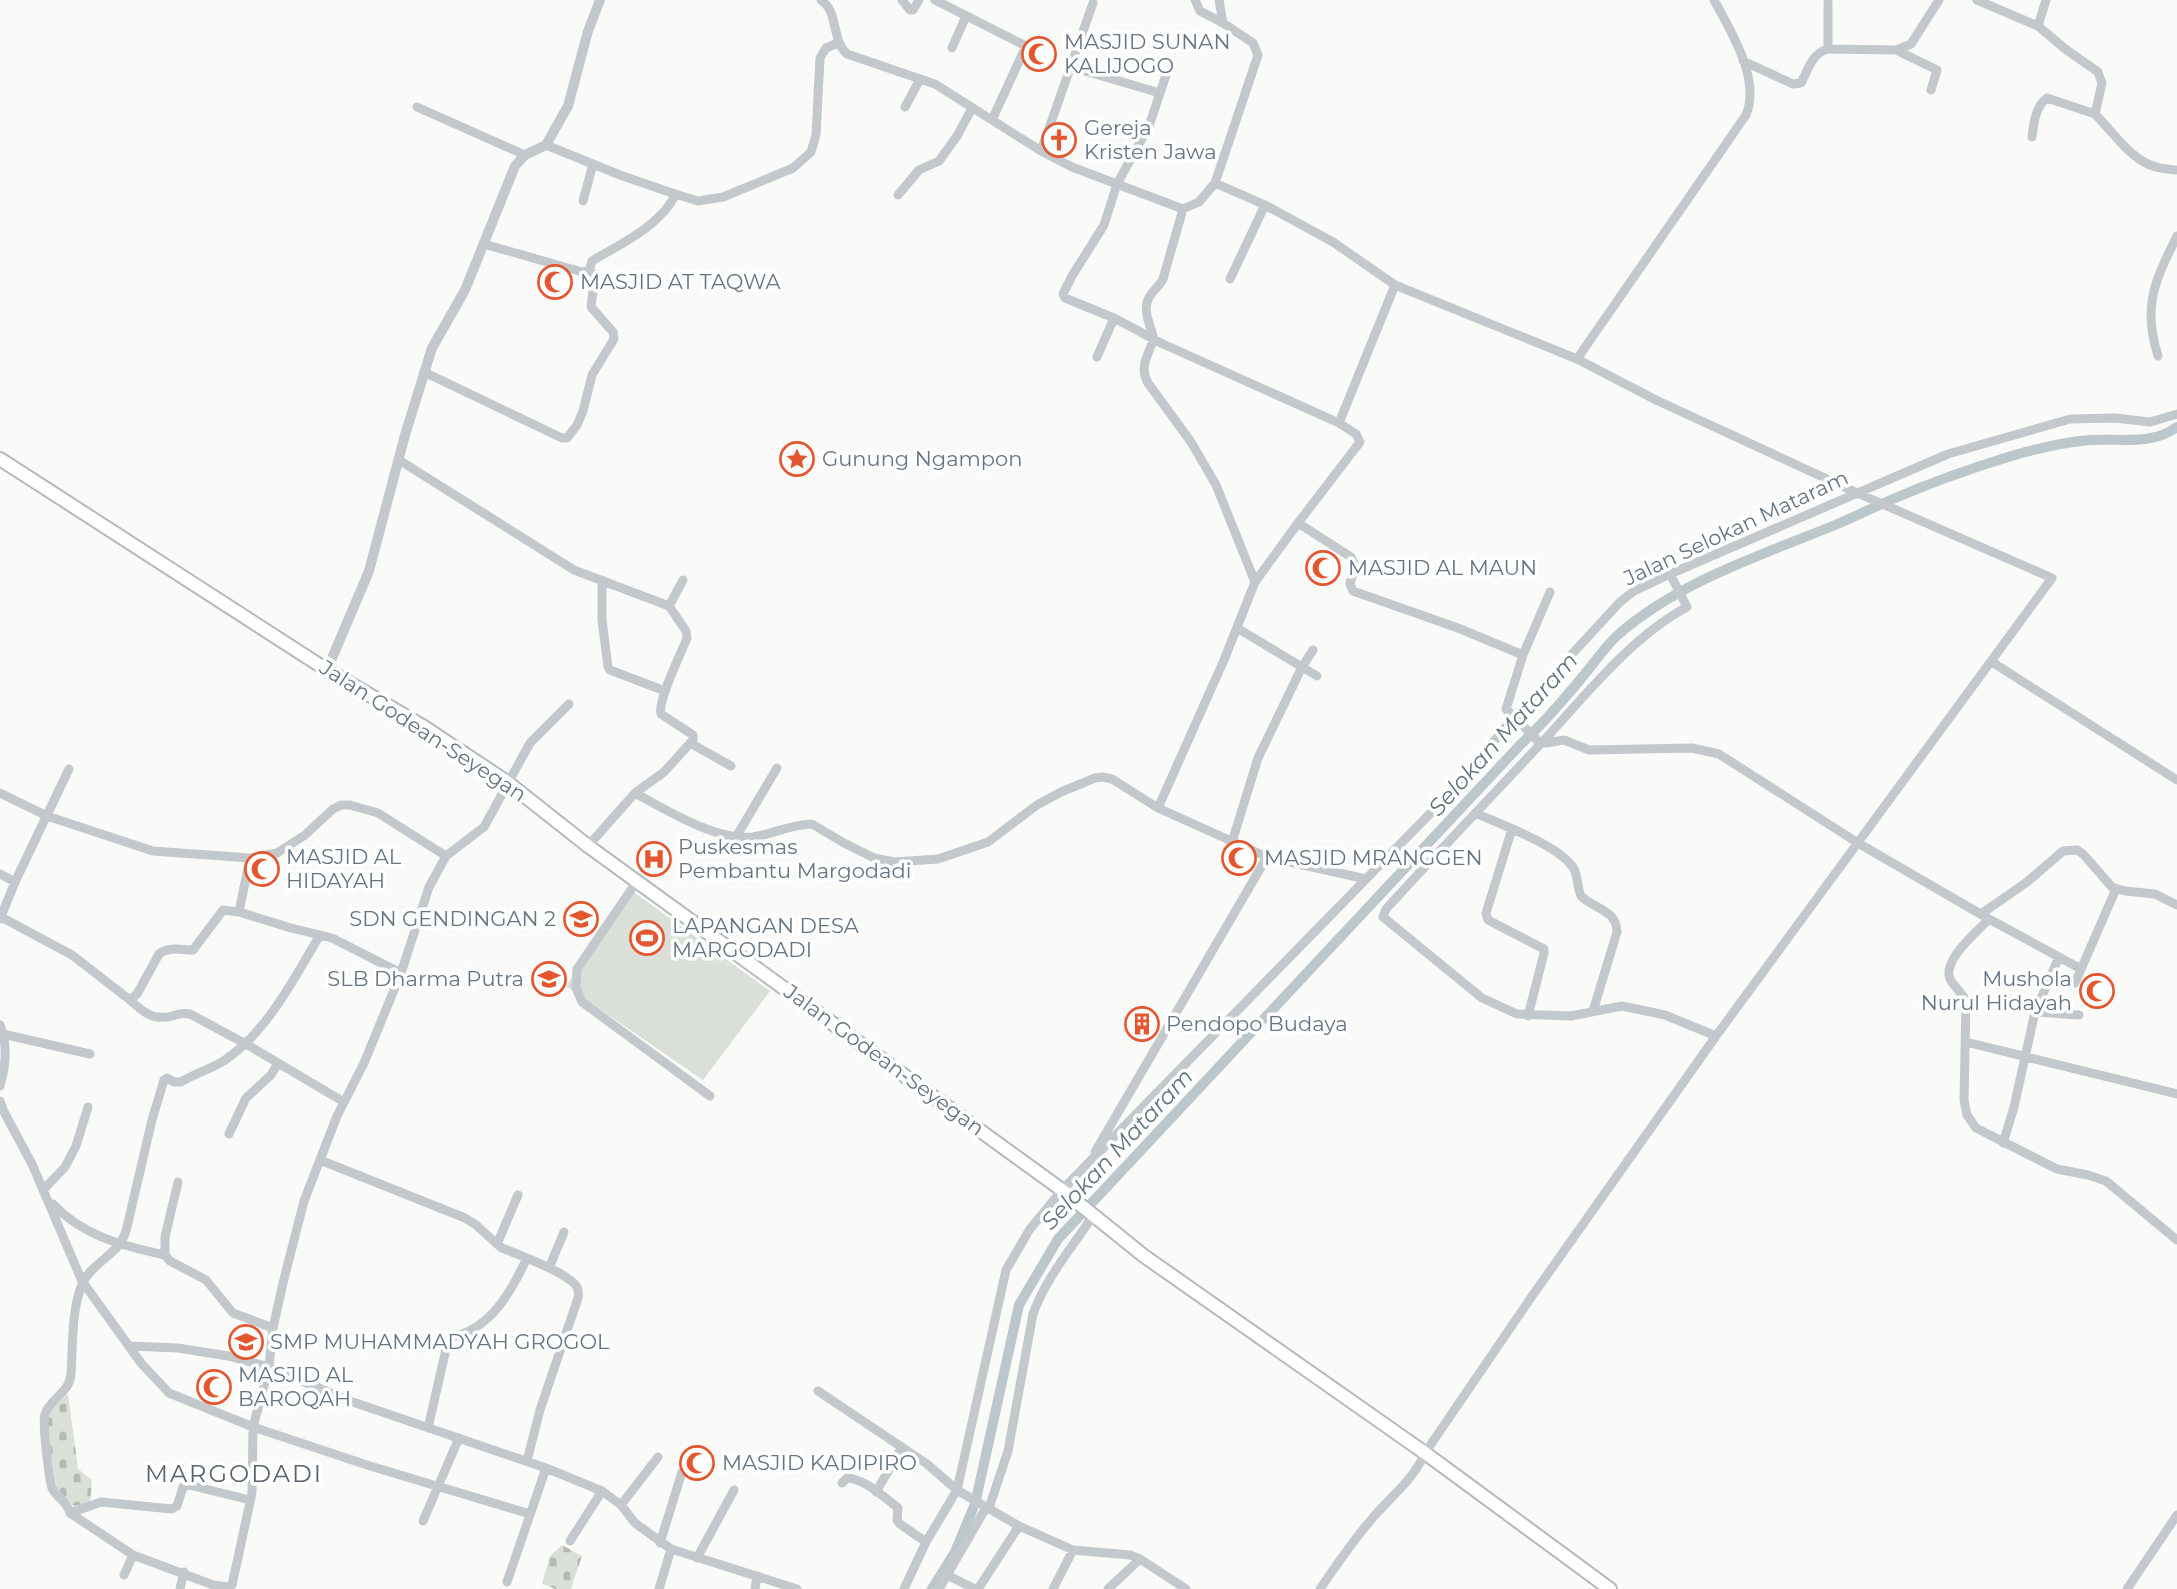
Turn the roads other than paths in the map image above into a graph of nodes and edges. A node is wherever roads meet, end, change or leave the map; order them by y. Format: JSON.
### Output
{"nodes":[{"id":1,"x":600,"y":0,"type":"edge"},
{"id":2,"x":901,"y":0,"type":"edge"},
{"id":3,"x":919,"y":0,"type":"edge"},
{"id":4,"x":935,"y":0,"type":"edge"},
{"id":5,"x":1195,"y":0,"type":"edge"},
{"id":6,"x":1219,"y":0,"type":"edge"},
{"id":7,"x":1714,"y":0,"type":"edge"},
{"id":8,"x":1940,"y":0,"type":"edge"},
{"id":9,"x":1977,"y":0,"type":"edge"},
{"id":10,"x":2046,"y":0,"type":"edge"},
{"id":11,"x":825,"y":1,"type":"edge"},
{"id":12,"x":1828,"y":2,"type":"dead end"},
{"id":13,"x":1093,"y":3,"type":"dead end"},
{"id":14,"x":966,"y":16,"type":"junction"},
{"id":15,"x":1223,"y":23,"type":"junction"},
{"id":16,"x":2038,"y":26,"type":"junction"},
{"id":17,"x":838,"y":43,"type":"junction"},
{"id":18,"x":952,"y":48,"type":"dead end"},
{"id":19,"x":1828,"y":49,"type":"junction"},
{"id":20,"x":1896,"y":50,"type":"junction"},
{"id":21,"x":1743,"y":61,"type":"junction"},
{"id":22,"x":1071,"y":67,"type":"junction"},
{"id":23,"x":1166,"y":75,"type":"dead end"},
{"id":24,"x":920,"y":79,"type":"junction"},
{"id":25,"x":1931,"y":90,"type":"dead end"},
{"id":26,"x":1160,"y":93,"type":"junction"},
{"id":27,"x":417,"y":107,"type":"dead end"},
{"id":28,"x":905,"y":107,"type":"dead end"},
{"id":29,"x":972,"y":108,"type":"junction"},
{"id":30,"x":2095,"y":114,"type":"junction"},
{"id":31,"x":992,"y":120,"type":"junction"},
{"id":32,"x":2032,"y":137,"type":"dead end"},
{"id":33,"x":546,"y":145,"type":"junction"},
{"id":34,"x":1041,"y":151,"type":"junction"},
{"id":35,"x":525,"y":155,"type":"junction"},
{"id":36,"x":593,"y":164,"type":"junction"},
{"id":37,"x":2177,"y":170,"type":"edge"},
{"id":38,"x":1215,"y":183,"type":"junction"},
{"id":39,"x":1117,"y":184,"type":"junction"},
{"id":40,"x":676,"y":194,"type":"junction"},
{"id":41,"x":898,"y":195,"type":"dead end"},
{"id":42,"x":583,"y":201,"type":"dead end"},
{"id":43,"x":1265,"y":205,"type":"junction"},
{"id":44,"x":1183,"y":209,"type":"junction"},
{"id":45,"x":2177,"y":236,"type":"edge"},
{"id":46,"x":484,"y":244,"type":"junction"},
{"id":47,"x":589,"y":271,"type":"junction"},
{"id":48,"x":1230,"y":279,"type":"dead end"},
{"id":49,"x":1395,"y":285,"type":"junction"},
{"id":50,"x":1114,"y":318,"type":"junction"},
{"id":51,"x":1154,"y":339,"type":"junction"},
{"id":52,"x":2158,"y":356,"type":"dead end"},
{"id":53,"x":1097,"y":357,"type":"dead end"},
{"id":54,"x":1577,"y":359,"type":"junction"},
{"id":55,"x":424,"y":372,"type":"junction"},
{"id":56,"x":2177,"y":414,"type":"edge"},
{"id":57,"x":1339,"y":423,"type":"junction"},
{"id":58,"x":0,"y":460,"type":"edge"},
{"id":59,"x":399,"y":460,"type":"junction"},
{"id":60,"x":1855,"y":492,"type":"junction"},
{"id":61,"x":1298,"y":523,"type":"junction"},
{"id":62,"x":1670,"y":574,"type":"junction"},
{"id":63,"x":602,"y":580,"type":"junction"},
{"id":64,"x":683,"y":580,"type":"dead end"},
{"id":65,"x":1255,"y":582,"type":"junction"},
{"id":66,"x":1550,"y":592,"type":"dead end"},
{"id":67,"x":669,"y":606,"type":"junction"},
{"id":68,"x":1237,"y":628,"type":"junction"},
{"id":69,"x":1313,"y":650,"type":"dead end"},
{"id":70,"x":1523,"y":655,"type":"junction"},
{"id":71,"x":1992,"y":662,"type":"junction"},
{"id":72,"x":1304,"y":664,"type":"junction"},
{"id":73,"x":327,"y":670,"type":"junction"},
{"id":74,"x":1317,"y":676,"type":"dead end"},
{"id":75,"x":665,"y":691,"type":"junction"},
{"id":76,"x":569,"y":704,"type":"dead end"},
{"id":77,"x":1513,"y":718,"type":"junction"},
{"id":78,"x":1540,"y":742,"type":"junction"},
{"id":79,"x":690,"y":743,"type":"junction"},
{"id":80,"x":731,"y":766,"type":"dead end"},
{"id":81,"x":777,"y":768,"type":"dead end"},
{"id":82,"x":69,"y":769,"type":"dead end"},
{"id":83,"x":2177,"y":780,"type":"edge"},
{"id":84,"x":507,"y":782,"type":"junction"},
{"id":85,"x":0,"y":793,"type":"edge"},
{"id":86,"x":635,"y":793,"type":"junction"},
{"id":87,"x":1158,"y":808,"type":"junction"},
{"id":88,"x":1475,"y":813,"type":"junction"},
{"id":89,"x":47,"y":816,"type":"junction"},
{"id":90,"x":1512,"y":830,"type":"junction"},
{"id":91,"x":736,"y":837,"type":"junction"},
{"id":92,"x":1232,"y":842,"type":"junction"},
{"id":93,"x":1858,"y":843,"type":"junction"},
{"id":94,"x":588,"y":846,"type":"junction"},
{"id":95,"x":446,"y":856,"type":"junction"},
{"id":96,"x":1267,"y":857,"type":"junction"},
{"id":97,"x":250,"y":858,"type":"junction"},
{"id":98,"x":0,"y":874,"type":"edge"},
{"id":99,"x":1366,"y":879,"type":"junction"},
{"id":100,"x":637,"y":881,"type":"junction"},
{"id":101,"x":15,"y":882,"type":"junction"},
{"id":102,"x":2114,"y":893,"type":"junction"},
{"id":103,"x":2177,"y":905,"type":"edge"},
{"id":104,"x":239,"y":912,"type":"junction"},
{"id":105,"x":1985,"y":916,"type":"junction"},
{"id":106,"x":0,"y":918,"type":"edge"},
{"id":107,"x":320,"y":935,"type":"junction"},
{"id":108,"x":2059,"y":957,"type":"junction"},
{"id":109,"x":2081,"y":969,"type":"junction"},
{"id":110,"x":401,"y":974,"type":"junction"},
{"id":111,"x":2075,"y":983,"type":"dead end"},
{"id":112,"x":130,"y":1000,"type":"junction"},
{"id":113,"x":1593,"y":1011,"type":"junction"},
{"id":114,"x":2035,"y":1012,"type":"junction"},
{"id":115,"x":2079,"y":1015,"type":"dead end"},
{"id":116,"x":1528,"y":1016,"type":"junction"},
{"id":117,"x":2,"y":1029,"type":"edge"},
{"id":118,"x":1716,"y":1036,"type":"junction"},
{"id":119,"x":1966,"y":1042,"type":"junction"},
{"id":120,"x":246,"y":1044,"type":"junction"},
{"id":121,"x":90,"y":1054,"type":"dead end"},
{"id":122,"x":2024,"y":1056,"type":"junction"},
{"id":123,"x":278,"y":1063,"type":"junction"},
{"id":124,"x":0,"y":1086,"type":"edge"},
{"id":125,"x":2177,"y":1094,"type":"edge"},
{"id":126,"x":710,"y":1096,"type":"dead end"},
{"id":127,"x":0,"y":1101,"type":"edge"},
{"id":128,"x":344,"y":1102,"type":"junction"},
{"id":129,"x":88,"y":1107,"type":"dead end"},
{"id":130,"x":229,"y":1134,"type":"dead end"},
{"id":131,"x":2003,"y":1143,"type":"junction"},
{"id":132,"x":320,"y":1160,"type":"junction"},
{"id":133,"x":1088,"y":1163,"type":"junction"},
{"id":134,"x":177,"y":1182,"type":"dead end"},
{"id":135,"x":1066,"y":1193,"type":"junction"},
{"id":136,"x":46,"y":1194,"type":"junction"},
{"id":137,"x":518,"y":1195,"type":"dead end"},
{"id":138,"x":1092,"y":1213,"type":"junction"},
{"id":139,"x":564,"y":1232,"type":"dead end"},
{"id":140,"x":2177,"y":1239,"type":"edge"},
{"id":141,"x":120,"y":1244,"type":"junction"},
{"id":142,"x":496,"y":1244,"type":"junction"},
{"id":143,"x":164,"y":1255,"type":"junction"},
{"id":144,"x":527,"y":1258,"type":"junction"},
{"id":145,"x":549,"y":1268,"type":"junction"},
{"id":146,"x":82,"y":1281,"type":"junction"},
{"id":147,"x":273,"y":1328,"type":"junction"},
{"id":148,"x":129,"y":1346,"type":"junction"},
{"id":149,"x":269,"y":1367,"type":"junction"},
{"id":150,"x":818,"y":1391,"type":"dead end"},
{"id":151,"x":253,"y":1427,"type":"junction"},
{"id":152,"x":428,"y":1428,"type":"junction"},
{"id":153,"x":458,"y":1438,"type":"junction"},
{"id":154,"x":902,"y":1447,"type":"junction"},
{"id":155,"x":1425,"y":1452,"type":"junction"},
{"id":156,"x":658,"y":1457,"type":"dead end"},
{"id":157,"x":527,"y":1461,"type":"junction"},
{"id":158,"x":546,"y":1468,"type":"junction"},
{"id":159,"x":682,"y":1472,"type":"dead end"},
{"id":160,"x":842,"y":1483,"type":"dead end"},
{"id":161,"x":439,"y":1486,"type":"junction"},
{"id":162,"x":734,"y":1490,"type":"dead end"},
{"id":163,"x":957,"y":1490,"type":"junction"},
{"id":164,"x":602,"y":1491,"type":"junction"},
{"id":165,"x":876,"y":1492,"type":"junction"},
{"id":166,"x":251,"y":1497,"type":"junction"},
{"id":167,"x":621,"y":1505,"type":"junction"},
{"id":168,"x":986,"y":1506,"type":"junction"},
{"id":169,"x":70,"y":1513,"type":"junction"},
{"id":170,"x":530,"y":1514,"type":"junction"},
{"id":171,"x":2177,"y":1515,"type":"edge"},
{"id":172,"x":423,"y":1521,"type":"dead end"},
{"id":173,"x":1019,"y":1525,"type":"junction"},
{"id":174,"x":570,"y":1541,"type":"dead end"},
{"id":175,"x":926,"y":1542,"type":"junction"},
{"id":176,"x":660,"y":1544,"type":"junction"},
{"id":177,"x":671,"y":1549,"type":"junction"},
{"id":178,"x":1073,"y":1550,"type":"junction"},
{"id":179,"x":133,"y":1555,"type":"junction"},
{"id":180,"x":697,"y":1559,"type":"junction"},
{"id":181,"x":1140,"y":1559,"type":"junction"},
{"id":182,"x":184,"y":1573,"type":"junction"},
{"id":183,"x":124,"y":1575,"type":"dead end"},
{"id":184,"x":947,"y":1575,"type":"junction"},
{"id":185,"x":757,"y":1576,"type":"junction"},
{"id":186,"x":507,"y":1583,"type":"dead end"},
{"id":187,"x":180,"y":1589,"type":"edge"},
{"id":188,"x":659,"y":1589,"type":"edge"},
{"id":189,"x":755,"y":1589,"type":"edge"},
{"id":190,"x":797,"y":1589,"type":"edge"},
{"id":191,"x":904,"y":1589,"type":"edge"},
{"id":192,"x":939,"y":1589,"type":"edge"},
{"id":193,"x":976,"y":1589,"type":"edge"},
{"id":194,"x":1053,"y":1589,"type":"edge"},
{"id":195,"x":1108,"y":1589,"type":"edge"},
{"id":196,"x":1186,"y":1589,"type":"edge"},
{"id":197,"x":1320,"y":1589,"type":"edge"},
{"id":198,"x":1610,"y":1589,"type":"edge"},
{"id":199,"x":2127,"y":1589,"type":"edge"}],
"edges":[{"from":1,"to":33,"type":"street"},
{"from":2,"to":3,"type":"street"},
{"from":4,"to":14,"type":"street"},
{"from":5,"to":15,"type":"street"},
{"from":6,"to":15,"type":"street"},
{"from":7,"to":21,"type":"street"},
{"from":8,"to":20,"type":"street"},
{"from":9,"to":16,"type":"street"},
{"from":10,"to":16,"type":"street"},
{"from":11,"to":17,"type":"street"},
{"from":12,"to":19,"type":"street"},
{"from":13,"to":22,"type":"street"},
{"from":14,"to":18,"type":"street"},
{"from":14,"to":31,"type":"street"},
{"from":15,"to":38,"type":"street"},
{"from":16,"to":30,"type":"street"},
{"from":17,"to":24,"type":"street"},
{"from":17,"to":40,"type":"street"},
{"from":19,"to":20,"type":"street"},
{"from":19,"to":21,"type":"street"},
{"from":20,"to":25,"type":"street"},
{"from":21,"to":54,"type":"street"},
{"from":22,"to":26,"type":"street"},
{"from":22,"to":34,"type":"street"},
{"from":23,"to":26,"type":"street"},
{"from":24,"to":28,"type":"street"},
{"from":24,"to":29,"type":"street"},
{"from":26,"to":39,"type":"street"},
{"from":27,"to":35,"type":"street"},
{"from":29,"to":31,"type":"street"},
{"from":29,"to":41,"type":"street"},
{"from":30,"to":32,"type":"street"},
{"from":30,"to":37,"type":"street"},
{"from":31,"to":34,"type":"street"},
{"from":33,"to":35,"type":"street"},
{"from":33,"to":36,"type":"street"},
{"from":34,"to":39,"type":"street"},
{"from":35,"to":46,"type":"street"},
{"from":36,"to":40,"type":"street"},
{"from":36,"to":42,"type":"street"},
{"from":38,"to":43,"type":"street"},
{"from":38,"to":44,"type":"street"},
{"from":39,"to":44,"type":"street"},
{"from":39,"to":50,"type":"street"},
{"from":40,"to":47,"type":"street"},
{"from":43,"to":48,"type":"street"},
{"from":43,"to":49,"type":"street"},
{"from":44,"to":51,"type":"street"},
{"from":45,"to":52,"type":"street"},
{"from":46,"to":47,"type":"street"},
{"from":46,"to":55,"type":"street"},
{"from":47,"to":55,"type":"street"},
{"from":49,"to":54,"type":"street"},
{"from":49,"to":57,"type":"street"},
{"from":50,"to":51,"type":"street"},
{"from":50,"to":53,"type":"street"},
{"from":51,"to":57,"type":"street"},
{"from":51,"to":65,"type":"street"},
{"from":54,"to":60,"type":"street"},
{"from":55,"to":59,"type":"street"},
{"from":56,"to":60,"type":"street","name":"Jalan Selokan Mataram"},
{"from":57,"to":61,"type":"street"},
{"from":58,"to":73,"type":"main road","name":"Jalan Godean-Seyegan"},
{"from":59,"to":63,"type":"street"},
{"from":59,"to":73,"type":"street"},
{"from":60,"to":62,"type":"street","name":"Jalan Selokan Mataram"},
{"from":60,"to":71,"type":"street"},
{"from":61,"to":65,"type":"street"},
{"from":61,"to":70,"type":"street"},
{"from":62,"to":77,"type":"street","name":"Jalan Selokan Mataram"},
{"from":62,"to":78,"type":"street"},
{"from":63,"to":67,"type":"street"},
{"from":63,"to":75,"type":"street"},
{"from":64,"to":67,"type":"street"},
{"from":65,"to":68,"type":"street"},
{"from":66,"to":70,"type":"street"},
{"from":67,"to":75,"type":"street"},
{"from":68,"to":72,"type":"street"},
{"from":68,"to":87,"type":"street"},
{"from":69,"to":72,"type":"street"},
{"from":70,"to":77,"type":"street"},
{"from":71,"to":83,"type":"street"},
{"from":71,"to":93,"type":"street"},
{"from":72,"to":74,"type":"street"},
{"from":72,"to":92,"type":"street"},
{"from":73,"to":84,"type":"main road","name":"Jalan Godean-Seyegan"},
{"from":75,"to":79,"type":"street"},
{"from":76,"to":84,"type":"street"},
{"from":77,"to":78,"type":"street"},
{"from":77,"to":99,"type":"street","name":"Jalan Selokan Mataram"},
{"from":78,"to":88,"type":"street"},
{"from":78,"to":93,"type":"street"},
{"from":79,"to":80,"type":"street"},
{"from":79,"to":86,"type":"street"},
{"from":81,"to":91,"type":"street"},
{"from":82,"to":89,"type":"street"},
{"from":84,"to":94,"type":"main road","name":"Jalan Godean-Seyegan"},
{"from":84,"to":95,"type":"street"},
{"from":85,"to":89,"type":"street"},
{"from":86,"to":91,"type":"street"},
{"from":86,"to":94,"type":"street"},
{"from":87,"to":91,"type":"street"},
{"from":87,"to":92,"type":"street"},
{"from":88,"to":90,"type":"street"},
{"from":88,"to":116,"type":"street"},
{"from":89,"to":97,"type":"street"},
{"from":89,"to":101,"type":"street"},
{"from":90,"to":113,"type":"street"},
{"from":90,"to":116,"type":"street"},
{"from":92,"to":96,"type":"street"},
{"from":93,"to":105,"type":"street"},
{"from":93,"to":118,"type":"street"},
{"from":94,"to":100,"type":"main road","name":"Jalan Godean-Seyegan"},
{"from":95,"to":97,"type":"street"},
{"from":95,"to":110,"type":"street"},
{"from":96,"to":99,"type":"street"},
{"from":96,"to":133,"type":"street"},
{"from":97,"to":104,"type":"street"},
{"from":98,"to":101,"type":"street"},
{"from":99,"to":133,"type":"street","name":"Jalan Selokan Mataram"},
{"from":100,"to":126,"type":"street"},
{"from":100,"to":135,"type":"main road","name":"Jalan Godean-Seyegan"},
{"from":101,"to":106,"type":"street"},
{"from":102,"to":103,"type":"street"},
{"from":102,"to":105,"type":"street"},
{"from":102,"to":109,"type":"street"},
{"from":104,"to":107,"type":"street"},
{"from":104,"to":112,"type":"street"},
{"from":105,"to":108,"type":"street"},
{"from":105,"to":119,"type":"street"},
{"from":106,"to":112,"type":"street"},
{"from":107,"to":110,"type":"street"},
{"from":107,"to":120,"type":"street"},
{"from":108,"to":109,"type":"street"},
{"from":108,"to":114,"type":"street"},
{"from":109,"to":111,"type":"street"},
{"from":110,"to":128,"type":"street"},
{"from":112,"to":120,"type":"street"},
{"from":113,"to":116,"type":"street"},
{"from":113,"to":118,"type":"street"},
{"from":114,"to":115,"type":"street"},
{"from":114,"to":122,"type":"street"},
{"from":117,"to":121,"type":"street"},
{"from":117,"to":124,"type":"street"},
{"from":118,"to":155,"type":"street"},
{"from":119,"to":122,"type":"street"},
{"from":119,"to":131,"type":"street"},
{"from":120,"to":123,"type":"street"},
{"from":120,"to":141,"type":"street"},
{"from":122,"to":125,"type":"street"},
{"from":122,"to":131,"type":"street"},
{"from":123,"to":128,"type":"street"},
{"from":123,"to":130,"type":"street"},
{"from":127,"to":136,"type":"street"},
{"from":128,"to":132,"type":"street"},
{"from":129,"to":136,"type":"street"},
{"from":131,"to":140,"type":"street"},
{"from":132,"to":142,"type":"street"},
{"from":132,"to":147,"type":"street"},
{"from":133,"to":135,"type":"street","name":"Jalan Selokan Mataram"},
{"from":134,"to":143,"type":"street"},
{"from":135,"to":138,"type":"main road","name":"Jalan Godean-Seyegan"},
{"from":135,"to":163,"type":"street","name":"Jalan Selokan Mataram"},
{"from":136,"to":141,"type":"street"},
{"from":136,"to":146,"type":"street"},
{"from":137,"to":142,"type":"street"},
{"from":138,"to":155,"type":"main road","name":"Jalan Godean-Seyegan"},
{"from":138,"to":168,"type":"street"},
{"from":139,"to":145,"type":"street"},
{"from":141,"to":143,"type":"street"},
{"from":141,"to":146,"type":"street"},
{"from":142,"to":144,"type":"street"},
{"from":143,"to":147,"type":"street"},
{"from":144,"to":145,"type":"street"},
{"from":144,"to":152,"type":"street"},
{"from":145,"to":157,"type":"street"},
{"from":146,"to":148,"type":"street"},
{"from":146,"to":169,"type":"street"},
{"from":147,"to":149,"type":"street"},
{"from":148,"to":149,"type":"street"},
{"from":148,"to":151,"type":"street"},
{"from":149,"to":151,"type":"street"},
{"from":149,"to":152,"type":"street"},
{"from":150,"to":154,"type":"street"},
{"from":151,"to":161,"type":"street"},
{"from":151,"to":166,"type":"street"},
{"from":152,"to":153,"type":"street"},
{"from":153,"to":157,"type":"street"},
{"from":153,"to":161,"type":"street"},
{"from":154,"to":163,"type":"street"},
{"from":154,"to":165,"type":"street"},
{"from":155,"to":197,"type":"street"},
{"from":155,"to":198,"type":"main road","name":"Jalan Godean-Seyegan"},
{"from":156,"to":167,"type":"street"},
{"from":157,"to":158,"type":"street"},
{"from":158,"to":164,"type":"street"},
{"from":158,"to":170,"type":"street"},
{"from":159,"to":176,"type":"street"},
{"from":160,"to":165,"type":"street"},
{"from":161,"to":170,"type":"street"},
{"from":161,"to":172,"type":"street"},
{"from":162,"to":180,"type":"street"},
{"from":163,"to":168,"type":"street"},
{"from":163,"to":175,"type":"street","name":"Jalan Selokan Mataram"},
{"from":164,"to":167,"type":"street"},
{"from":164,"to":174,"type":"street"},
{"from":165,"to":175,"type":"street"},
{"from":166,"to":169,"type":"street"},
{"from":166,"to":182,"type":"street"},
{"from":167,"to":176,"type":"street"},
{"from":168,"to":173,"type":"street"},
{"from":168,"to":184,"type":"street"},
{"from":169,"to":179,"type":"street"},
{"from":170,"to":186,"type":"street"},
{"from":171,"to":199,"type":"street"},
{"from":173,"to":178,"type":"street"},
{"from":173,"to":193,"type":"street"},
{"from":175,"to":191,"type":"street","name":"Jalan Selokan Mataram"},
{"from":176,"to":177,"type":"street"},
{"from":177,"to":180,"type":"street"},
{"from":177,"to":188,"type":"street"},
{"from":178,"to":181,"type":"street"},
{"from":178,"to":194,"type":"street"},
{"from":179,"to":182,"type":"street"},
{"from":179,"to":183,"type":"street"},
{"from":180,"to":185,"type":"street"},
{"from":181,"to":195,"type":"street"},
{"from":181,"to":196,"type":"street"},
{"from":182,"to":187,"type":"street"},
{"from":184,"to":192,"type":"street"},
{"from":184,"to":193,"type":"street"},
{"from":185,"to":189,"type":"street"},
{"from":185,"to":190,"type":"street"}]}
